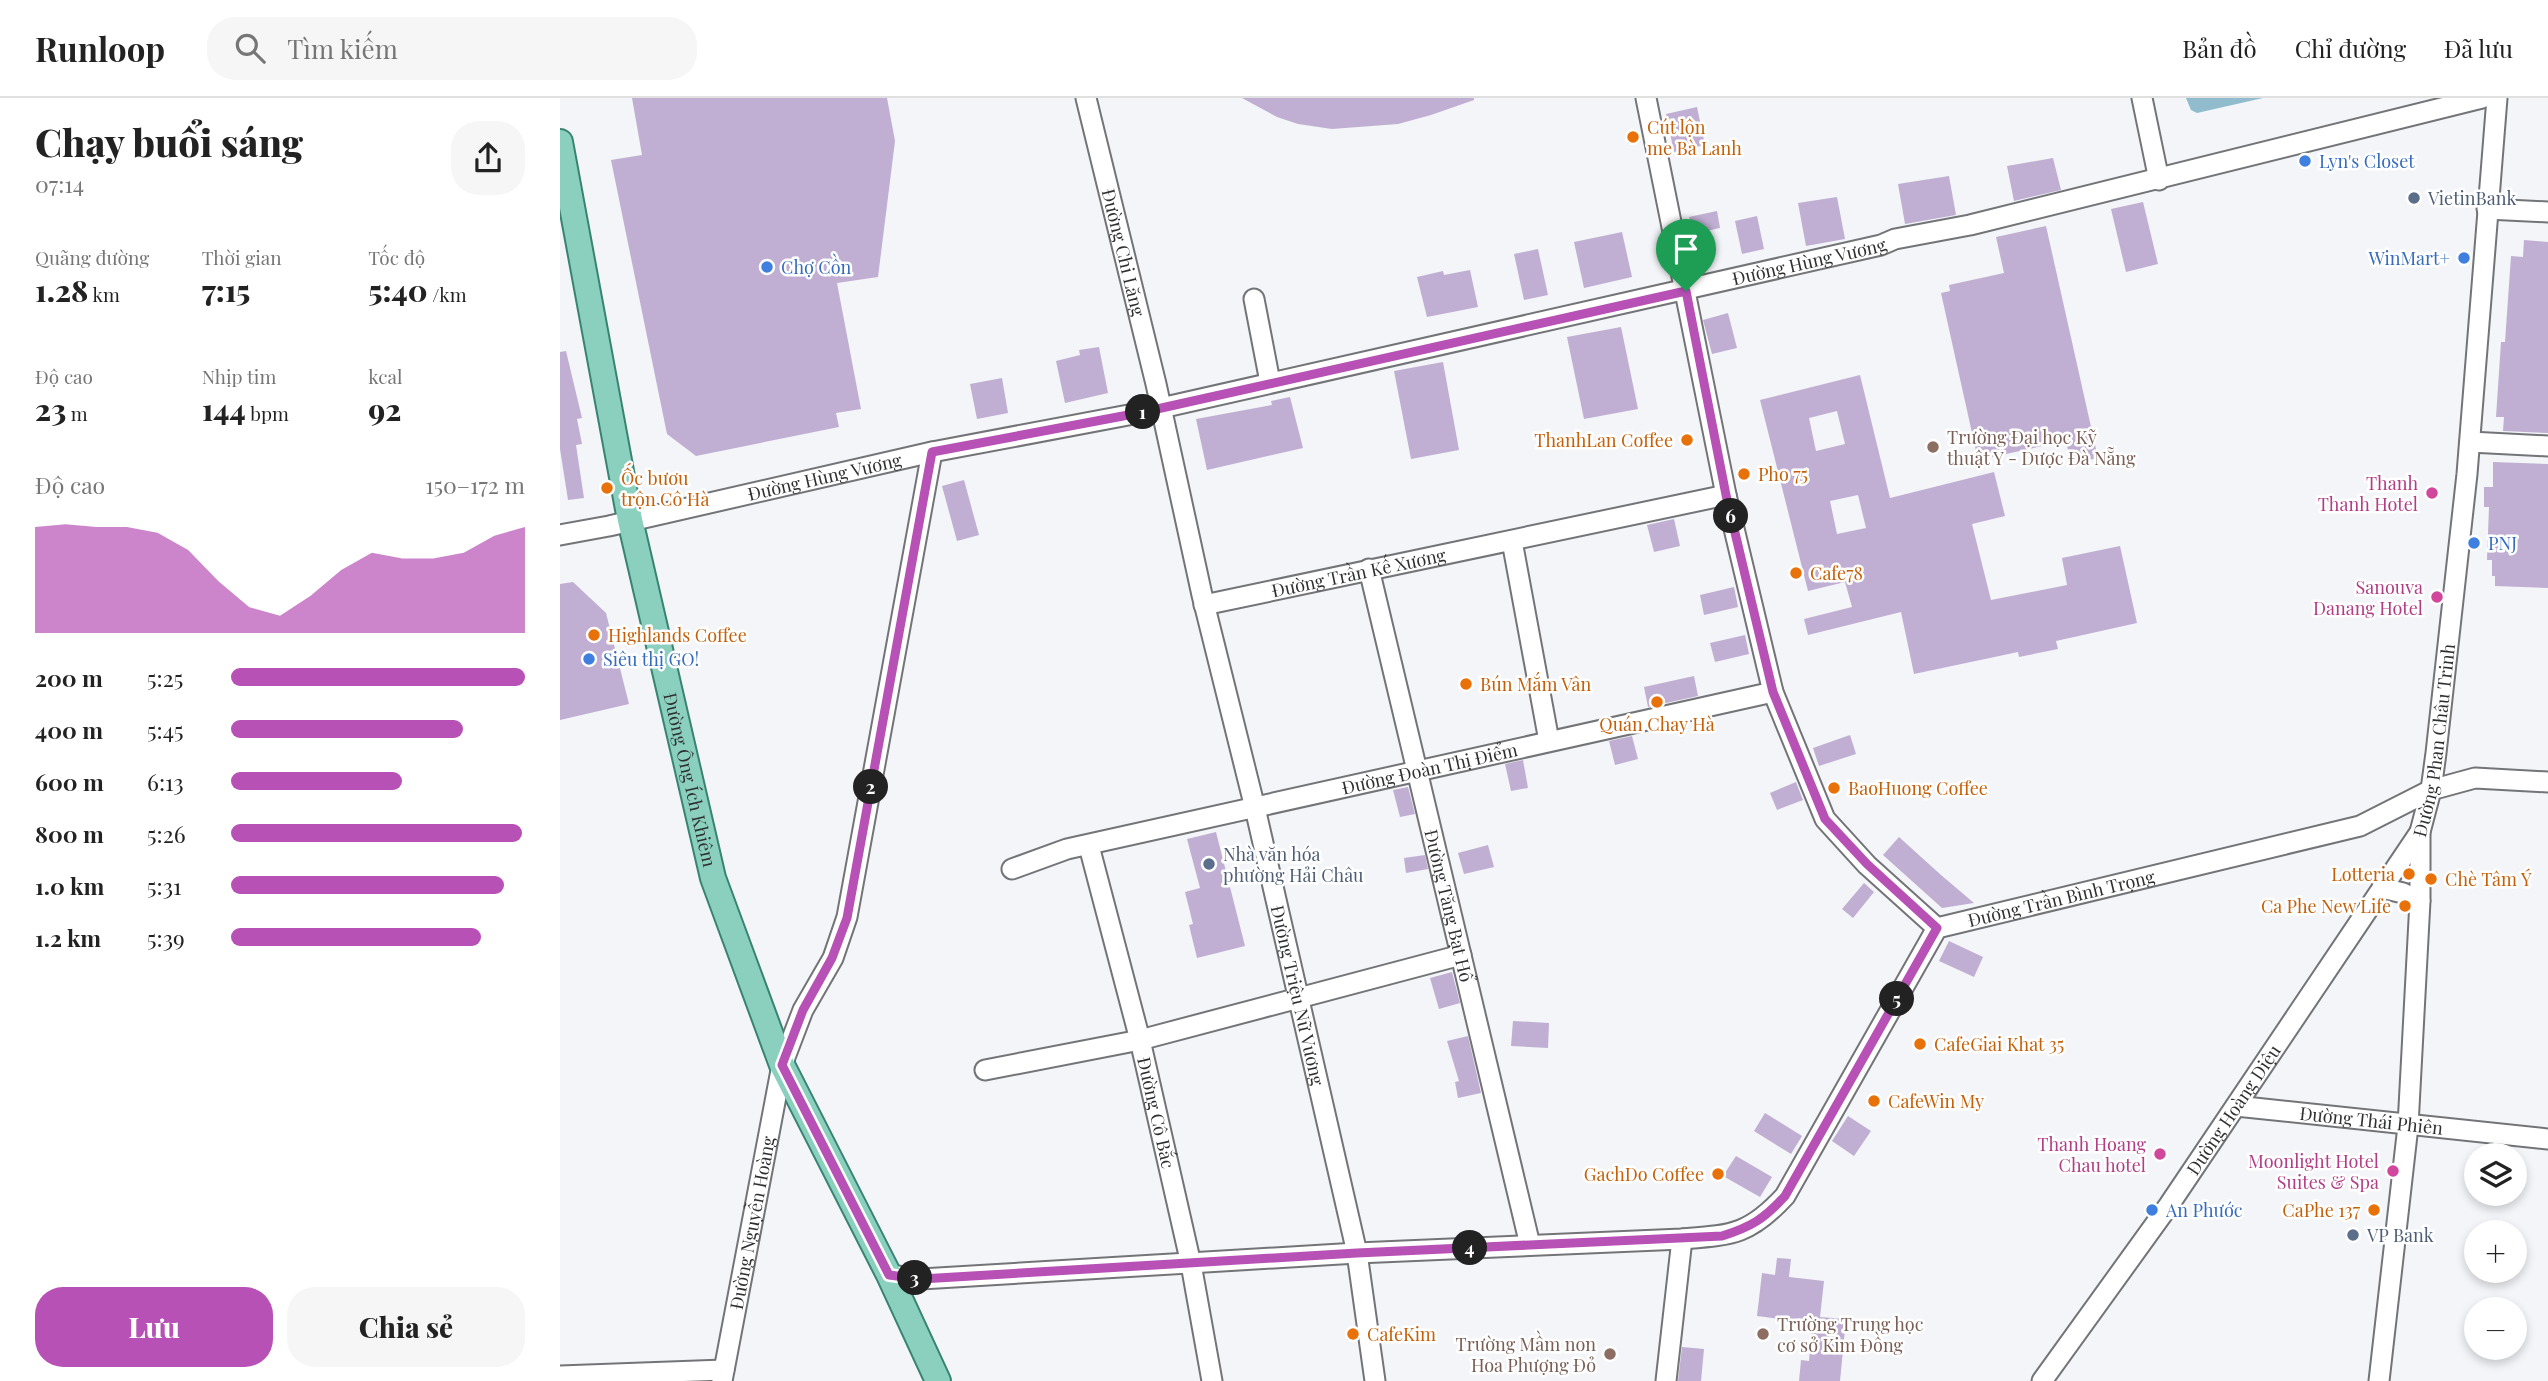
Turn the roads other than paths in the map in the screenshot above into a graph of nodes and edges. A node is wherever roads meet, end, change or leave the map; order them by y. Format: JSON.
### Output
{"nodes":[{"id":1,"x":1086,"y":98,"type":"edge"},
{"id":2,"x":1646,"y":98,"type":"edge"},
{"id":3,"x":2142,"y":98,"type":"edge"},
{"id":4,"x":2482,"y":98,"type":"edge"},
{"id":5,"x":2497,"y":98,"type":"edge"},
{"id":6,"x":560,"y":142,"type":"edge"},
{"id":7,"x":2159,"y":180,"type":"junction"},
{"id":8,"x":566,"y":205,"type":"edge"},
{"id":9,"x":2487,"y":209,"type":"junction"},
{"id":10,"x":2548,"y":212,"type":"edge"},
{"id":11,"x":1686,"y":291,"type":"junction"},
{"id":12,"x":1255,"y":299,"type":"dead end"},
{"id":13,"x":1270,"y":382,"type":"junction"},
{"id":14,"x":1161,"y":407,"type":"junction"},
{"id":15,"x":2470,"y":442,"type":"junction"},
{"id":16,"x":2548,"y":446,"type":"edge"},
{"id":17,"x":932,"y":452,"type":"junction"},
{"id":18,"x":1726,"y":495,"type":"junction"},
{"id":19,"x":630,"y":520,"type":"junction"},
{"id":20,"x":560,"y":535,"type":"edge"},
{"id":21,"x":1512,"y":541,"type":"junction"},
{"id":22,"x":1369,"y":569,"type":"junction"},
{"id":23,"x":1204,"y":605,"type":"junction"},
{"id":24,"x":1773,"y":692,"type":"junction"},
{"id":25,"x":1549,"y":741,"type":"junction"},
{"id":26,"x":1417,"y":770,"type":"junction"},
{"id":27,"x":2548,"y":782,"type":"edge"},
{"id":28,"x":2431,"y":790,"type":"junction"},
{"id":29,"x":1255,"y":808,"type":"junction"},
{"id":30,"x":2420,"y":832,"type":"junction"},
{"id":31,"x":1089,"y":846,"type":"junction"},
{"id":32,"x":1012,"y":869,"type":"dead end"},
{"id":33,"x":2382,"y":888,"type":"junction"},
{"id":34,"x":2420,"y":901,"type":"junction"},
{"id":35,"x":1937,"y":928,"type":"junction"},
{"id":36,"x":1461,"y":955,"type":"junction"},
{"id":37,"x":1299,"y":997,"type":"junction"},
{"id":38,"x":1140,"y":1040,"type":"junction"},
{"id":39,"x":782,"y":1065,"type":"junction"},
{"id":40,"x":985,"y":1070,"type":"dead end"},
{"id":41,"x":2236,"y":1106,"type":"junction"},
{"id":42,"x":2408,"y":1126,"type":"junction"},
{"id":43,"x":2548,"y":1139,"type":"edge"},
{"id":44,"x":1682,"y":1239,"type":"junction"},
{"id":45,"x":1530,"y":1245,"type":"junction"},
{"id":46,"x":1357,"y":1253,"type":"junction"},
{"id":47,"x":1191,"y":1264,"type":"junction"},
{"id":48,"x":889,"y":1275,"type":"junction"},
{"id":49,"x":560,"y":1376,"type":"edge"},
{"id":50,"x":723,"y":1376,"type":"edge"},
{"id":51,"x":937,"y":1381,"type":"edge"},
{"id":52,"x":1212,"y":1381,"type":"edge"},
{"id":53,"x":1375,"y":1381,"type":"edge"},
{"id":54,"x":1666,"y":1381,"type":"edge"},
{"id":55,"x":2042,"y":1381,"type":"edge"},
{"id":56,"x":2379,"y":1381,"type":"edge"}],
"edges":[{"from":1,"to":14,"type":"street","name":"Đường Chi Lăng"},
{"from":2,"to":11,"type":"street"},
{"from":3,"to":7,"type":"street"},
{"from":4,"to":7,"type":"street","name":"Đường Hùng Vương"},
{"from":5,"to":9,"type":"street","name":"Đường Phan Châu Trinh"},
{"from":6,"to":8,"type":"main road","name":"Đường Ông Ích Khiêm"},
{"from":7,"to":11,"type":"street","name":"Đường Hùng Vương"},
{"from":8,"to":19,"type":"main road","name":"Đường Ông Ích Khiêm"},
{"from":9,"to":10,"type":"street"},
{"from":9,"to":15,"type":"street","name":"Đường Phan Châu Trinh"},
{"from":11,"to":13,"type":"street","name":"Đường Hùng Vương"},
{"from":11,"to":18,"type":"street"},
{"from":12,"to":13,"type":"street"},
{"from":13,"to":14,"type":"street","name":"Đường Hùng Vương"},
{"from":14,"to":17,"type":"street","name":"Đường Hùng Vương"},
{"from":14,"to":23,"type":"street","name":"Đường Triệu Nữ Vương"},
{"from":15,"to":16,"type":"street"},
{"from":15,"to":28,"type":"street","name":"Đường Phan Châu Trinh"},
{"from":17,"to":19,"type":"street","name":"Đường Hùng Vương"},
{"from":17,"to":39,"type":"street","name":"Đường Nguyễn Hoàng"},
{"from":18,"to":21,"type":"street","name":"Đường Trần Kế Xương"},
{"from":18,"to":24,"type":"street"},
{"from":19,"to":20,"type":"street","name":"Đường Hùng Vương"},
{"from":19,"to":39,"type":"main road","name":"Đường Ông Ích Khiêm"},
{"from":21,"to":22,"type":"street","name":"Đường Trần Kế Xương"},
{"from":21,"to":25,"type":"street"},
{"from":22,"to":23,"type":"street","name":"Đường Trần Kế Xương"},
{"from":22,"to":26,"type":"street","name":"Đường Tăng Bạt Hổ"},
{"from":23,"to":29,"type":"street","name":"Đường Triệu Nữ Vương"},
{"from":24,"to":25,"type":"street","name":"Đường Đoàn Thị Điểm"},
{"from":24,"to":35,"type":"street"},
{"from":25,"to":26,"type":"street","name":"Đường Đoàn Thị Điểm"},
{"from":26,"to":29,"type":"street","name":"Đường Đoàn Thị Điểm"},
{"from":26,"to":36,"type":"street","name":"Đường Tăng Bạt Hổ"},
{"from":27,"to":28,"type":"street","name":"Đường Trần Bình Trọng"},
{"from":28,"to":30,"type":"street","name":"Đường Phan Châu Trinh"},
{"from":28,"to":35,"type":"street","name":"Đường Trần Bình Trọng"},
{"from":29,"to":31,"type":"street","name":"Đường Đoàn Thị Điểm"},
{"from":29,"to":37,"type":"street","name":"Đường Triệu Nữ Vương"},
{"from":30,"to":33,"type":"street","name":"Đường Hoàng Diệu"},
{"from":30,"to":34,"type":"street","name":"Đường Phan Châu Trinh"},
{"from":31,"to":32,"type":"street","name":"Đường Đoàn Thị Điểm"},
{"from":31,"to":38,"type":"street","name":"Đường Cô Bắc"},
{"from":33,"to":34,"type":"street"},
{"from":33,"to":41,"type":"street","name":"Đường Hoàng Diệu"},
{"from":34,"to":42,"type":"street","name":"Đường Phan Châu Trinh"},
{"from":35,"to":44,"type":"street"},
{"from":36,"to":37,"type":"street"},
{"from":36,"to":45,"type":"street","name":"Đường Tăng Bạt Hổ"},
{"from":37,"to":38,"type":"street"},
{"from":37,"to":46,"type":"street","name":"Đường Triệu Nữ Vương"},
{"from":38,"to":40,"type":"street"},
{"from":38,"to":47,"type":"street","name":"Đường Cô Bắc"},
{"from":39,"to":48,"type":"main road","name":"Đường Ông Ích Khiêm"},
{"from":39,"to":50,"type":"street","name":"Đường Nguyễn Hoàng"},
{"from":41,"to":42,"type":"street","name":"Đường Thái Phiên"},
{"from":41,"to":55,"type":"street","name":"Đường Hoàng Diệu"},
{"from":42,"to":43,"type":"street","name":"Đường Thái Phiên"},
{"from":42,"to":56,"type":"street","name":"Đường Phan Châu Trinh"},
{"from":44,"to":45,"type":"street"},
{"from":44,"to":54,"type":"street"},
{"from":45,"to":46,"type":"street"},
{"from":46,"to":47,"type":"street"},
{"from":46,"to":53,"type":"street","name":"Đường Triệu Nữ Vương"},
{"from":47,"to":48,"type":"street"},
{"from":47,"to":52,"type":"street","name":"Đường Cô Bắc"},
{"from":48,"to":51,"type":"main road","name":"Đường Ông Ích Khiêm"},
{"from":49,"to":50,"type":"street"}]}
